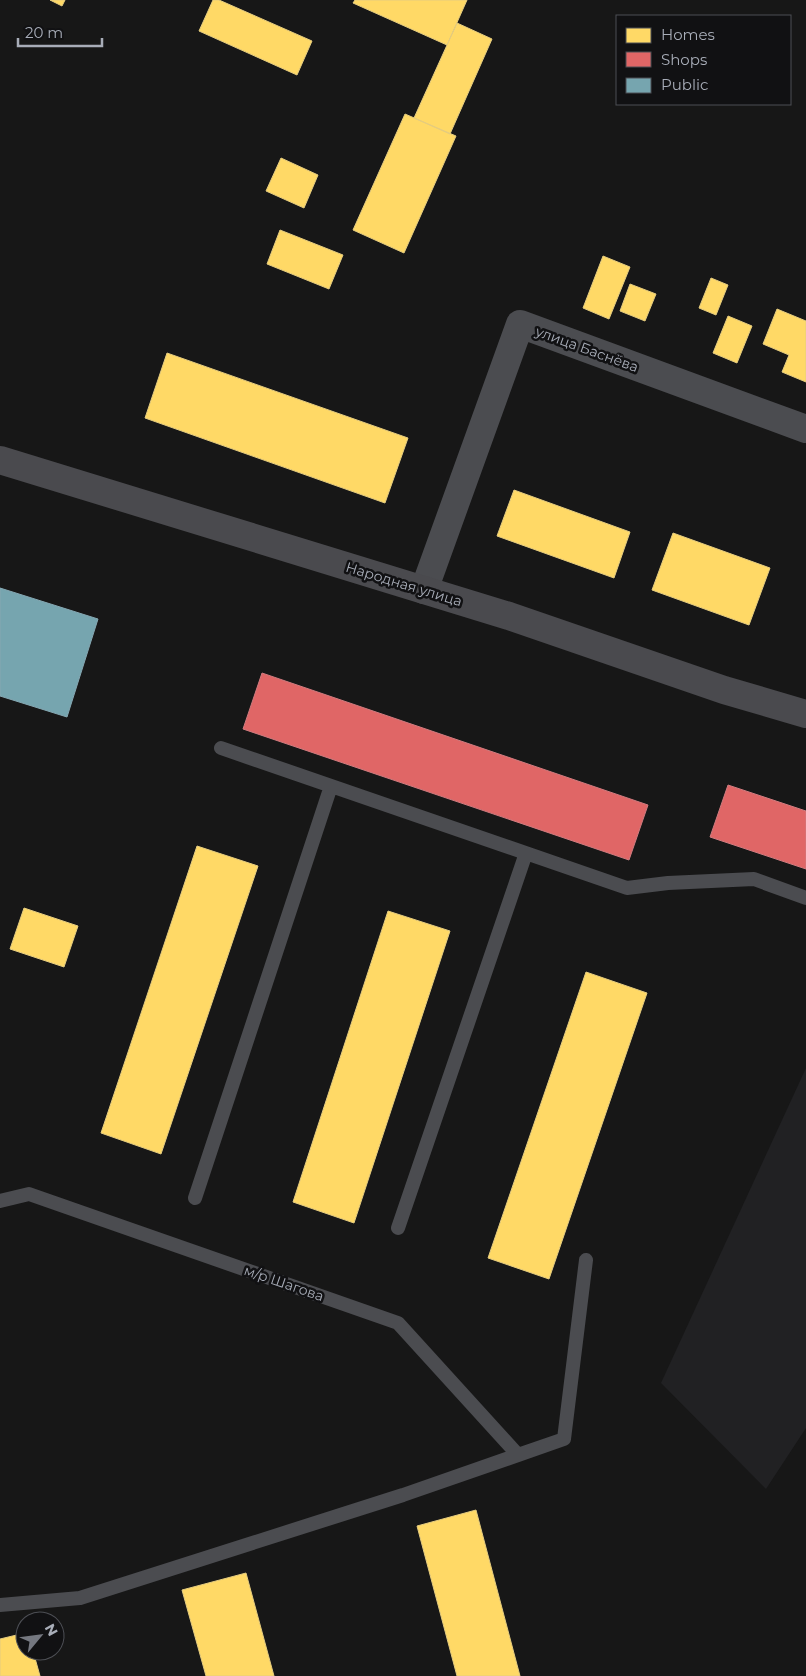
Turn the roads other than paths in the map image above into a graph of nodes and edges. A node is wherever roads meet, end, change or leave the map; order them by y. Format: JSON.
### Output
{"nodes":[{"id":1,"x":806,"y":429,"type":"edge"},
{"id":2,"x":0,"y":460,"type":"edge"},
{"id":3,"x":424,"y":590,"type":"junction"},
{"id":4,"x":806,"y":714,"type":"edge"},
{"id":5,"x":221,"y":748,"type":"dead end"},
{"id":6,"x":331,"y":786,"type":"junction"},
{"id":7,"x":526,"y":853,"type":"junction"},
{"id":8,"x":806,"y":898,"type":"edge"},
{"id":9,"x":195,"y":1198,"type":"dead end"},
{"id":10,"x":0,"y":1201,"type":"edge"},
{"id":11,"x":398,"y":1228,"type":"dead end"},
{"id":12,"x":586,"y":1260,"type":"dead end"},
{"id":13,"x":518,"y":1455,"type":"junction"},
{"id":14,"x":0,"y":1605,"type":"edge"}],
"edges":[{"from":1,"to":3,"type":"street","name":"улица Баснёва"},
{"from":2,"to":3,"type":"street","name":"Народная улица"},
{"from":3,"to":4,"type":"street","name":"Народная улица"},
{"from":5,"to":6,"type":"lane"},
{"from":6,"to":7,"type":"lane"},
{"from":6,"to":9,"type":"lane"},
{"from":7,"to":8,"type":"lane"},
{"from":7,"to":11,"type":"lane"},
{"from":10,"to":13,"type":"lane","name":"м/р Шагова"},
{"from":12,"to":13,"type":"lane"},
{"from":13,"to":14,"type":"lane"}]}
